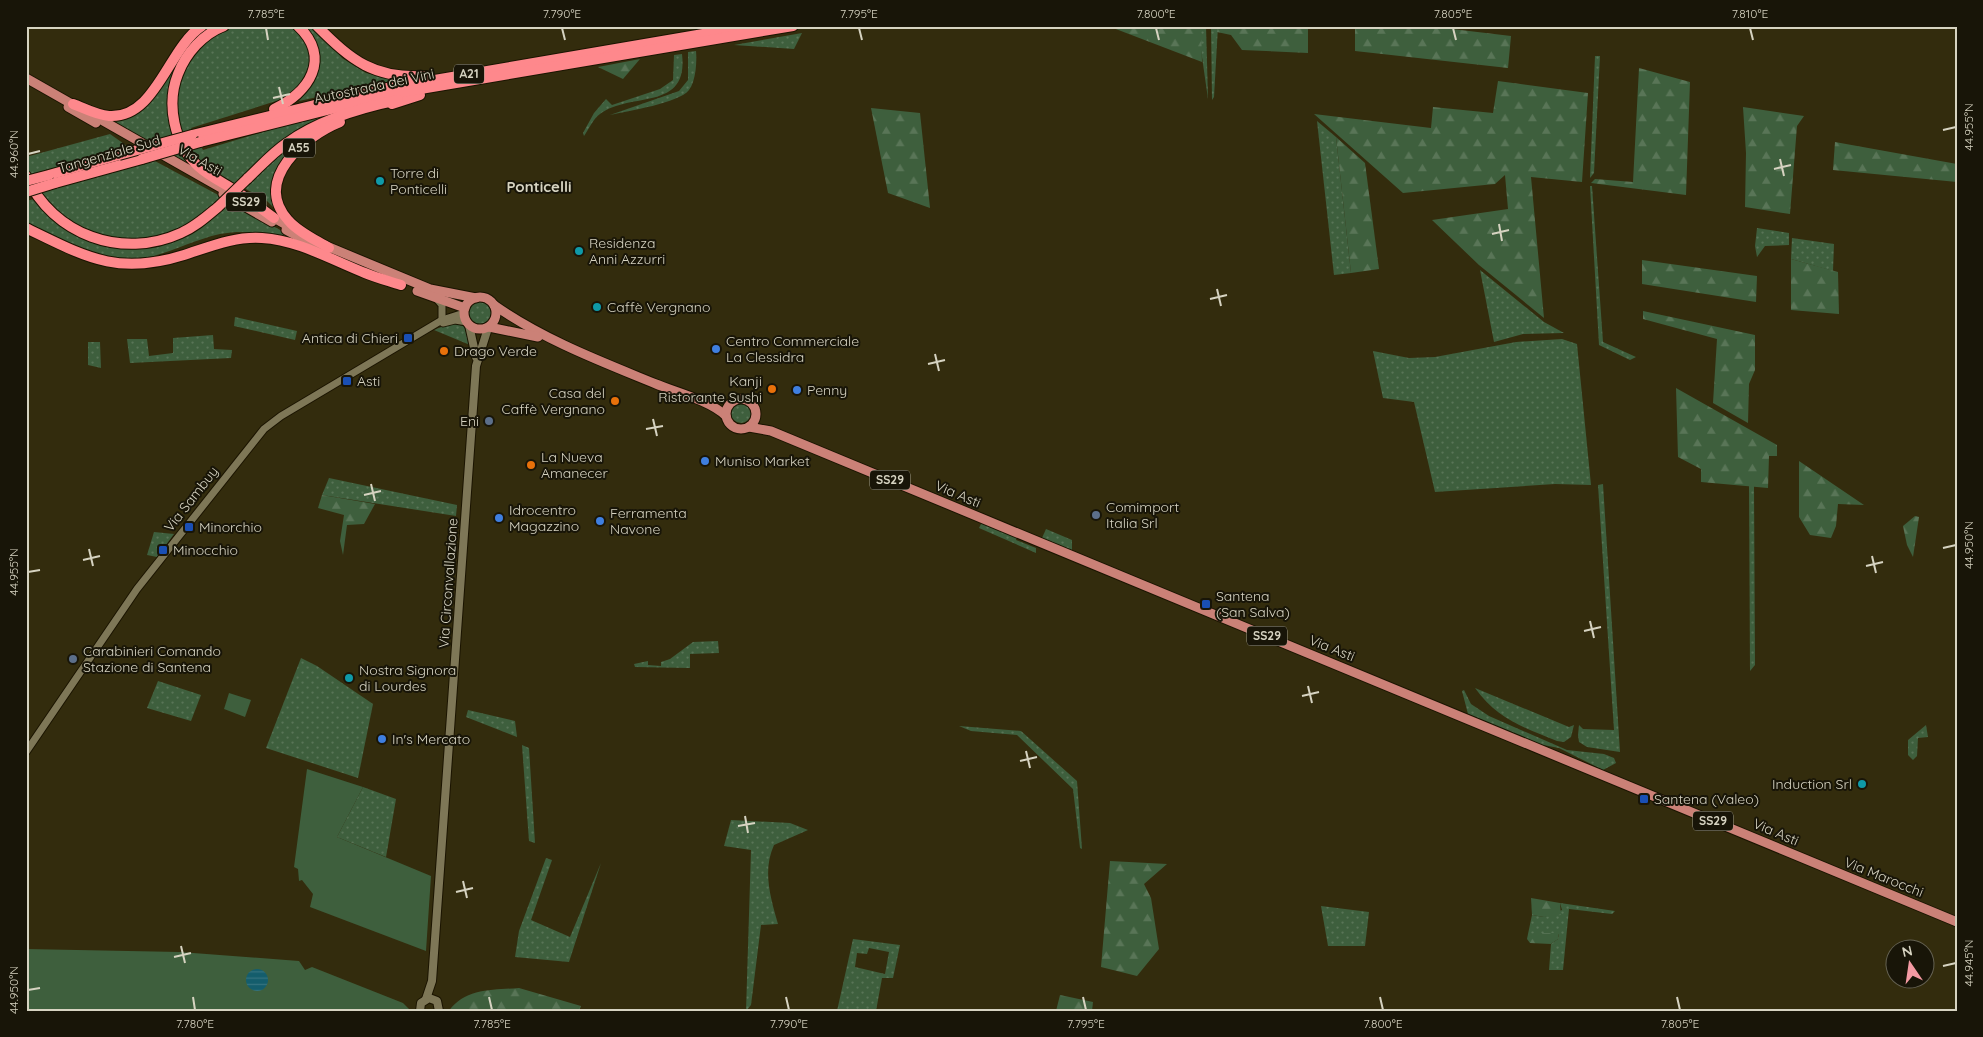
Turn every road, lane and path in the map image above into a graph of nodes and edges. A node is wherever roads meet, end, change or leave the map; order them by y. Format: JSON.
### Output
{"nodes":[{"id":1,"x":202,"y":26,"type":"edge"},
{"id":2,"x":224,"y":26,"type":"edge"},
{"id":3,"x":298,"y":26,"type":"edge"},
{"id":4,"x":317,"y":26,"type":"edge"},
{"id":5,"x":750,"y":26,"type":"edge"},
{"id":6,"x":793,"y":26,"type":"edge"},
{"id":7,"x":516,"y":66,"type":"junction"},
{"id":8,"x":495,"y":76,"type":"junction"},
{"id":9,"x":26,"y":78,"type":"edge"},
{"id":10,"x":26,"y":84,"type":"edge"},
{"id":11,"x":420,"y":95,"type":"junction"},
{"id":12,"x":73,"y":104,"type":"junction"},
{"id":13,"x":192,"y":135,"type":"junction"},
{"id":14,"x":200,"y":142,"type":"joint"},
{"id":15,"x":26,"y":176,"type":"edge"},
{"id":16,"x":26,"y":181,"type":"edge"},
{"id":17,"x":26,"y":192,"type":"edge"},
{"id":18,"x":274,"y":218,"type":"junction"},
{"id":19,"x":26,"y":228,"type":"edge"},
{"id":20,"x":329,"y":248,"type":"junction"},
{"id":21,"x":401,"y":285,"type":"junction"},
{"id":22,"x":476,"y":298,"type":"junction"},
{"id":23,"x":436,"y":299,"type":"junction"},
{"id":24,"x":494,"y":305,"type":"junction"},
{"id":25,"x":465,"y":310,"type":"junction"},
{"id":26,"x":442,"y":320,"type":"junction"},
{"id":27,"x":468,"y":324,"type":"junction"},
{"id":28,"x":435,"y":325,"type":"junction"},
{"id":29,"x":488,"y":327,"type":"junction"},
{"id":30,"x":506,"y":331,"type":"junction"},
{"id":31,"x":551,"y":340,"type":"junction"},
{"id":32,"x":482,"y":342,"type":"junction"},
{"id":33,"x":476,"y":366,"type":"junction"},
{"id":34,"x":702,"y":403,"type":"junction"},
{"id":35,"x":729,"y":405,"type":"junction"},
{"id":36,"x":726,"y":416,"type":"junction"},
{"id":37,"x":756,"y":417,"type":"junction"},
{"id":38,"x":749,"y":427,"type":"junction"},
{"id":39,"x":771,"y":431,"type":"junction"},
{"id":40,"x":26,"y":752,"type":"edge"},
{"id":41,"x":1800,"y":857,"type":"joint"},
{"id":42,"x":1957,"y":922,"type":"edge"},
{"id":43,"x":432,"y":981,"type":"junction"},
{"id":44,"x":426,"y":999,"type":"junction"},
{"id":45,"x":437,"y":1001,"type":"junction"},
{"id":46,"x":420,"y":1011,"type":"edge"},
{"id":47,"x":439,"y":1011,"type":"edge"}],
"edges":[{"from":1,"to":12,"type":"highway"},
{"from":2,"to":18,"type":"highway"},
{"from":3,"to":13,"type":"highway"},
{"from":4,"to":7,"type":"highway"},
{"from":5,"to":7,"type":"highway","name":"Autostrada dei Vini","number":"A21"},
{"from":6,"to":8,"type":"highway","name":"Autostrada dei Vini"},
{"from":7,"to":13,"type":"highway","name":"Autostrada dei Vini","number":"A21"},
{"from":8,"to":11,"type":"highway","number":"A55"},
{"from":8,"to":14,"type":"highway","name":"Autostrada dei Vini"},
{"from":9,"to":12,"type":"main road","name":"Via Asti","number":"SS29"},
{"from":10,"to":21,"type":"main road","name":"Via Asti","number":"SS29"},
{"from":11,"to":15,"type":"highway","number":"A55","bridge":true},
{"from":11,"to":20,"type":"highway","number":"A55"},
{"from":12,"to":18,"type":"main road","name":"Via Asti","number":"SS29"},
{"from":13,"to":16,"type":"highway","name":"Tangenziale Sud","bridge":true},
{"from":14,"to":17,"type":"highway","name":"Tangenziale Sud","bridge":true},
{"from":18,"to":20,"type":"main road","name":"Via Asti","number":"SS29"},
{"from":19,"to":21,"type":"highway"},
{"from":20,"to":22,"type":"main road","name":"Via Asti","number":"SS29"},
{"from":21,"to":23,"type":"main road","name":"Via Asti","number":"SS29"},
{"from":22,"to":24,"type":"main road"},
{"from":22,"to":25,"type":"main road"},
{"from":23,"to":25,"type":"main road","name":"Via Asti","number":"SS29"},
{"from":23,"to":26,"type":"street"},
{"from":24,"to":29,"type":"main road"},
{"from":24,"to":31,"type":"main road"},
{"from":25,"to":26,"type":"street","name":"Via Sambuy"},
{"from":25,"to":27,"type":"main road"},
{"from":26,"to":28,"type":"street","name":"Via Sambuy"},
{"from":27,"to":28,"type":"street","name":"Via Sambuy"},
{"from":27,"to":29,"type":"main road"},
{"from":27,"to":33,"type":"main road","name":"Via Circonvallazione"},
{"from":28,"to":40,"type":"street","name":"Via Sambuy"},
{"from":29,"to":30,"type":"main road"},
{"from":29,"to":32,"type":"main road","name":"Via Circonvallazione"},
{"from":30,"to":31,"type":"main road"},
{"from":30,"to":32,"type":"main road"},
{"from":31,"to":34,"type":"main road"},
{"from":32,"to":33,"type":"main road","name":"Via Circonvallazione"},
{"from":33,"to":43,"type":"main road","name":"Via Circonvallazione"},
{"from":34,"to":35,"type":"main road"},
{"from":34,"to":36,"type":"main road"},
{"from":35,"to":36,"type":"main road"},
{"from":35,"to":37,"type":"main road"},
{"from":36,"to":38,"type":"main road"},
{"from":37,"to":38,"type":"main road"},
{"from":37,"to":39,"type":"main road","name":"Via Asti"},
{"from":38,"to":39,"type":"main road","name":"Via Asti"},
{"from":39,"to":41,"type":"main road","name":"Via Asti","number":"SS29"},
{"from":41,"to":42,"type":"main road","name":"Via Marocchi","number":"SS29"},
{"from":43,"to":44,"type":"main road","name":"Via Circonvallazione"},
{"from":43,"to":45,"type":"main road","name":"Via Circonvallazione"},
{"from":44,"to":45,"type":"main road"},
{"from":44,"to":46,"type":"main road","name":"Via Circonvallazione"},
{"from":45,"to":47,"type":"main road","name":"Via Circonvallazione"}]}
